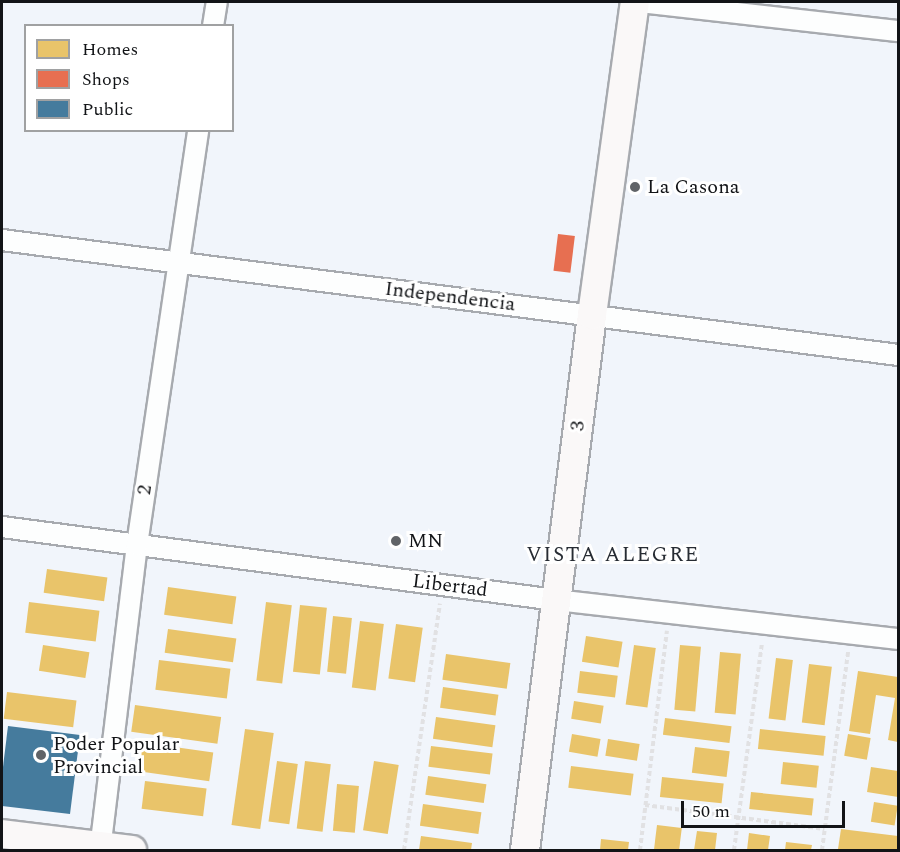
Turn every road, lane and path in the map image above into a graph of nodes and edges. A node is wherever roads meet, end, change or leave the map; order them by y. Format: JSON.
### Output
{"nodes":[{"id":1,"x":216,"y":2,"type":"edge"},
{"id":2,"x":637,"y":2,"type":"edge"},
{"id":3,"x":213,"y":24,"type":"edge"},
{"id":4,"x":898,"y":31,"type":"edge"},
{"id":5,"x":198,"y":132,"type":"edge"},
{"id":6,"x":2,"y":240,"type":"edge"},
{"id":7,"x":179,"y":264,"type":"junction"},
{"id":8,"x":592,"y":315,"type":"junction"},
{"id":9,"x":898,"y":355,"type":"edge"},
{"id":10,"x":2,"y":527,"type":"edge"},
{"id":11,"x":137,"y":545,"type":"junction"},
{"id":12,"x":443,"y":585,"type":"junction"},
{"id":13,"x":556,"y":600,"type":"junction"},
{"id":14,"x":670,"y":613,"type":"junction"},
{"id":15,"x":765,"y":623,"type":"junction"},
{"id":16,"x":851,"y":633,"type":"junction"},
{"id":17,"x":898,"y":639,"type":"edge"},
{"id":18,"x":645,"y":805,"type":"junction"},
{"id":19,"x":739,"y":818,"type":"junction"},
{"id":20,"x":825,"y":829,"type":"junction"},
{"id":21,"x":2,"y":834,"type":"edge"},
{"id":22,"x":100,"y":848,"type":"edge"},
{"id":23,"x":132,"y":850,"type":"edge"},
{"id":24,"x":404,"y":850,"type":"edge"},
{"id":25,"x":525,"y":850,"type":"edge"},
{"id":26,"x":640,"y":850,"type":"edge"},
{"id":27,"x":734,"y":850,"type":"edge"},
{"id":28,"x":822,"y":850,"type":"edge"}],
"edges":[{"from":1,"to":3,"type":"street"},
{"from":2,"to":4,"type":"street"},
{"from":2,"to":8,"type":"main road","name":"3"},
{"from":5,"to":7,"type":"street","name":"2"},
{"from":6,"to":7,"type":"street","name":"Independencia"},
{"from":7,"to":8,"type":"street","name":"Independencia"},
{"from":7,"to":11,"type":"street","name":"2"},
{"from":8,"to":9,"type":"street","name":"Independencia"},
{"from":8,"to":13,"type":"main road","name":"3"},
{"from":10,"to":11,"type":"street","name":"Libertad"},
{"from":11,"to":12,"type":"street","name":"Libertad"},
{"from":11,"to":22,"type":"street","name":"2"},
{"from":12,"to":13,"type":"street","name":"Libertad"},
{"from":12,"to":24,"type":"path"},
{"from":13,"to":14,"type":"street","name":"Libertad"},
{"from":13,"to":25,"type":"main road","name":"3"},
{"from":14,"to":15,"type":"street","name":"Libertad"},
{"from":14,"to":18,"type":"path"},
{"from":15,"to":16,"type":"street","name":"Libertad"},
{"from":15,"to":19,"type":"path"},
{"from":16,"to":17,"type":"street","name":"Libertad"},
{"from":16,"to":20,"type":"path"},
{"from":18,"to":19,"type":"path"},
{"from":18,"to":26,"type":"path"},
{"from":19,"to":20,"type":"path"},
{"from":19,"to":27,"type":"path"},
{"from":20,"to":28,"type":"path"},
{"from":21,"to":22,"type":"main road"},
{"from":22,"to":23,"type":"main road"}]}
